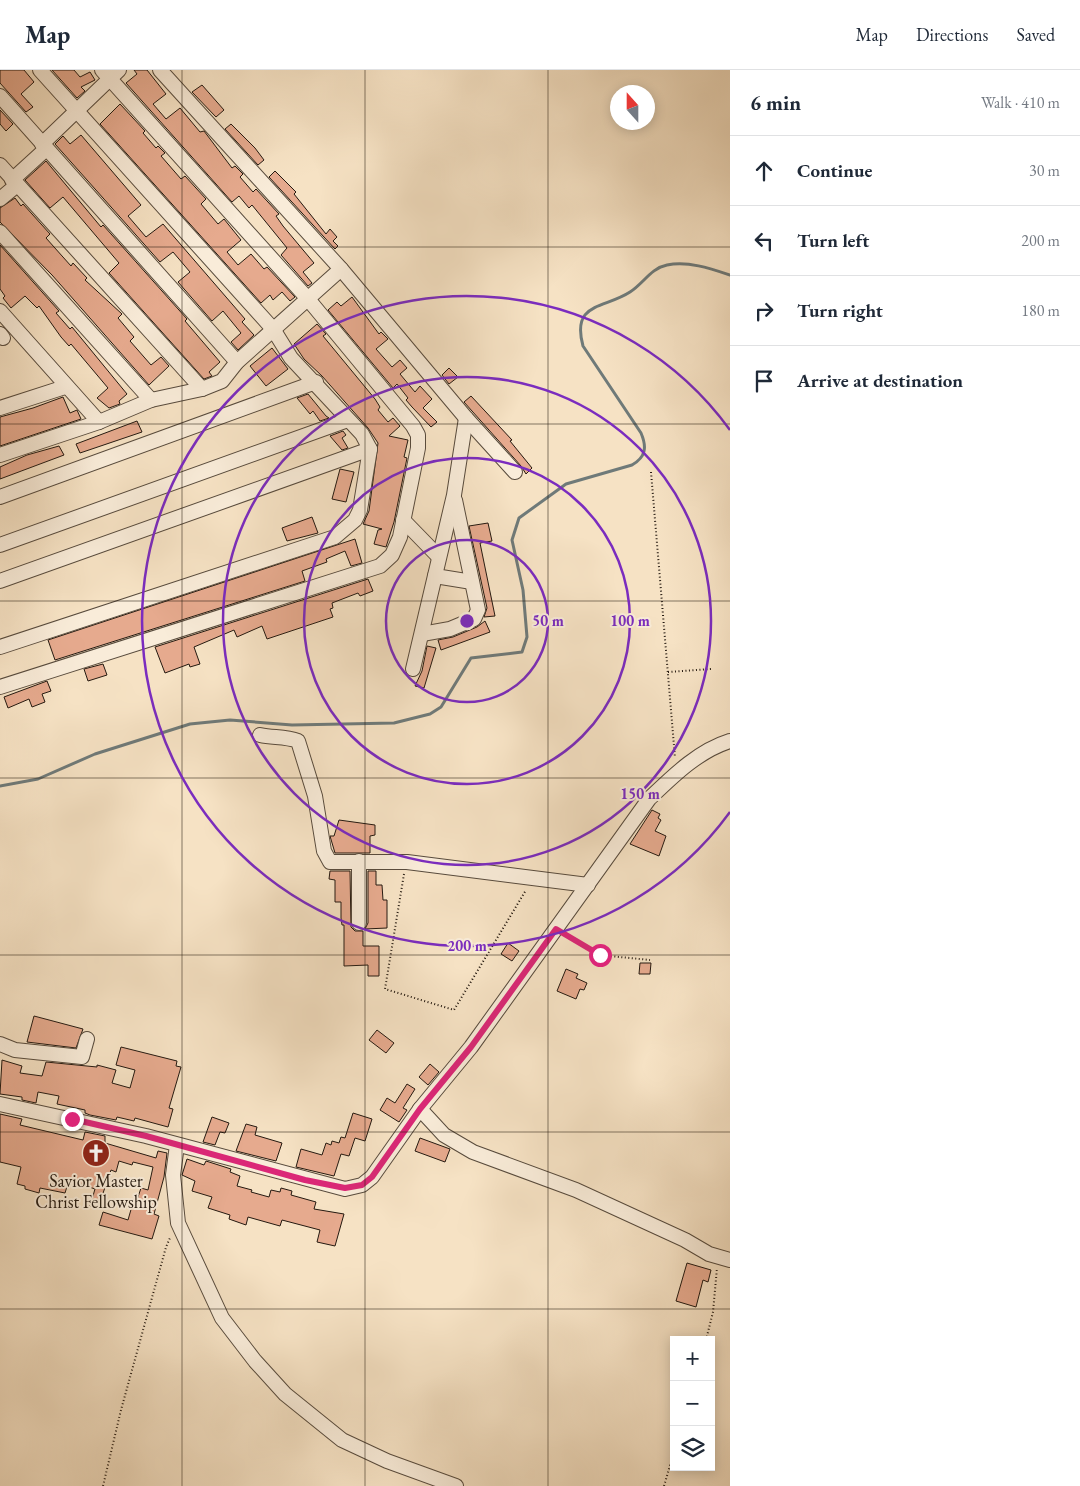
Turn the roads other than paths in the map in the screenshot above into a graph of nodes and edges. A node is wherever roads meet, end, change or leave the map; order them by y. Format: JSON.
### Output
{"nodes":[{"id":1,"x":40,"y":70,"type":"edge"},
{"id":2,"x":160,"y":70,"type":"edge"},
{"id":3,"x":110,"y":73,"type":"edge"},
{"id":4,"x":0,"y":96,"type":"edge"},
{"id":5,"x":76,"y":111,"type":"junction"},
{"id":6,"x":44,"y":147,"type":"junction"},
{"id":7,"x":0,"y":165,"type":"edge"},
{"id":8,"x":15,"y":182,"type":"junction"},
{"id":9,"x":0,"y":199,"type":"edge"},
{"id":10,"x":0,"y":232,"type":"edge"},
{"id":11,"x":341,"y":269,"type":"junction"},
{"id":12,"x":308,"y":299,"type":"junction"},
{"id":13,"x":0,"y":311,"type":"edge"},
{"id":14,"x":273,"y":329,"type":"junction"},
{"id":15,"x":237,"y":362,"type":"junction"},
{"id":16,"x":316,"y":382,"type":"junction"},
{"id":17,"x":65,"y":387,"type":"junction"},
{"id":18,"x":202,"y":389,"type":"junction"},
{"id":19,"x":152,"y":400,"type":"junction"},
{"id":20,"x":0,"y":408,"type":"edge"},
{"id":21,"x":466,"y":418,"type":"junction"},
{"id":22,"x":348,"y":420,"type":"junction"},
{"id":23,"x":99,"y":422,"type":"junction"},
{"id":24,"x":370,"y":448,"type":"junction"},
{"id":25,"x":0,"y":455,"type":"edge"},
{"id":26,"x":515,"y":472,"type":"dead end"},
{"id":27,"x":454,"y":495,"type":"junction"},
{"id":28,"x":0,"y":497,"type":"edge"},
{"id":29,"x":403,"y":520,"type":"junction"},
{"id":30,"x":0,"y":545,"type":"edge"},
{"id":31,"x":438,"y":556,"type":"junction"},
{"id":32,"x":435,"y":576,"type":"junction"},
{"id":33,"x":0,"y":581,"type":"edge"},
{"id":34,"x":472,"y":582,"type":"junction"},
{"id":35,"x":422,"y":634,"type":"junction"},
{"id":36,"x":0,"y":647,"type":"edge"},
{"id":37,"x":413,"y":669,"type":"dead end"},
{"id":38,"x":0,"y":687,"type":"edge"},
{"id":39,"x":260,"y":735,"type":"dead end"},
{"id":40,"x":730,"y":742,"type":"edge"},
{"id":41,"x":359,"y":861,"type":"junction"},
{"id":42,"x":588,"y":885,"type":"junction"},
{"id":43,"x":359,"y":923,"type":"dead end"},
{"id":44,"x":87,"y":1039,"type":"dead end"},
{"id":45,"x":0,"y":1044,"type":"edge"},
{"id":46,"x":0,"y":1104,"type":"edge"},
{"id":47,"x":420,"y":1109,"type":"junction"},
{"id":48,"x":177,"y":1145,"type":"junction"},
{"id":49,"x":730,"y":1260,"type":"edge"},
{"id":50,"x":456,"y":1486,"type":"edge"}],
"edges":[{"from":1,"to":5,"type":"street"},
{"from":2,"to":11,"type":"street"},
{"from":3,"to":5,"type":"street"},
{"from":3,"to":12,"type":"street"},
{"from":4,"to":6,"type":"street"},
{"from":5,"to":6,"type":"street"},
{"from":5,"to":14,"type":"street"},
{"from":6,"to":8,"type":"street"},
{"from":6,"to":15,"type":"street"},
{"from":7,"to":8,"type":"street"},
{"from":8,"to":9,"type":"street"},
{"from":8,"to":18,"type":"street"},
{"from":10,"to":19,"type":"street"},
{"from":11,"to":12,"type":"street"},
{"from":11,"to":21,"type":"street"},
{"from":12,"to":14,"type":"street"},
{"from":12,"to":29,"type":"street"},
{"from":13,"to":17,"type":"street"},
{"from":14,"to":15,"type":"street"},
{"from":14,"to":16,"type":"street"},
{"from":15,"to":18,"type":"street"},
{"from":16,"to":22,"type":"street"},
{"from":16,"to":28,"type":"street"},
{"from":17,"to":20,"type":"street"},
{"from":17,"to":23,"type":"street"},
{"from":18,"to":19,"type":"street"},
{"from":19,"to":23,"type":"street"},
{"from":21,"to":26,"type":"street"},
{"from":21,"to":27,"type":"street"},
{"from":22,"to":24,"type":"street"},
{"from":22,"to":30,"type":"street"},
{"from":23,"to":25,"type":"street"},
{"from":24,"to":33,"type":"street"},
{"from":24,"to":36,"type":"street"},
{"from":27,"to":31,"type":"street"},
{"from":27,"to":34,"type":"street"},
{"from":29,"to":31,"type":"street"},
{"from":29,"to":38,"type":"street"},
{"from":31,"to":32,"type":"street"},
{"from":32,"to":34,"type":"street"},
{"from":32,"to":35,"type":"street"},
{"from":34,"to":35,"type":"street"},
{"from":35,"to":37,"type":"street"},
{"from":39,"to":41,"type":"street"},
{"from":40,"to":42,"type":"street"},
{"from":41,"to":42,"type":"street"},
{"from":41,"to":43,"type":"street"},
{"from":42,"to":47,"type":"street"},
{"from":44,"to":45,"type":"street"},
{"from":46,"to":48,"type":"street"},
{"from":47,"to":48,"type":"street"},
{"from":47,"to":49,"type":"street"},
{"from":48,"to":50,"type":"street"}]}
